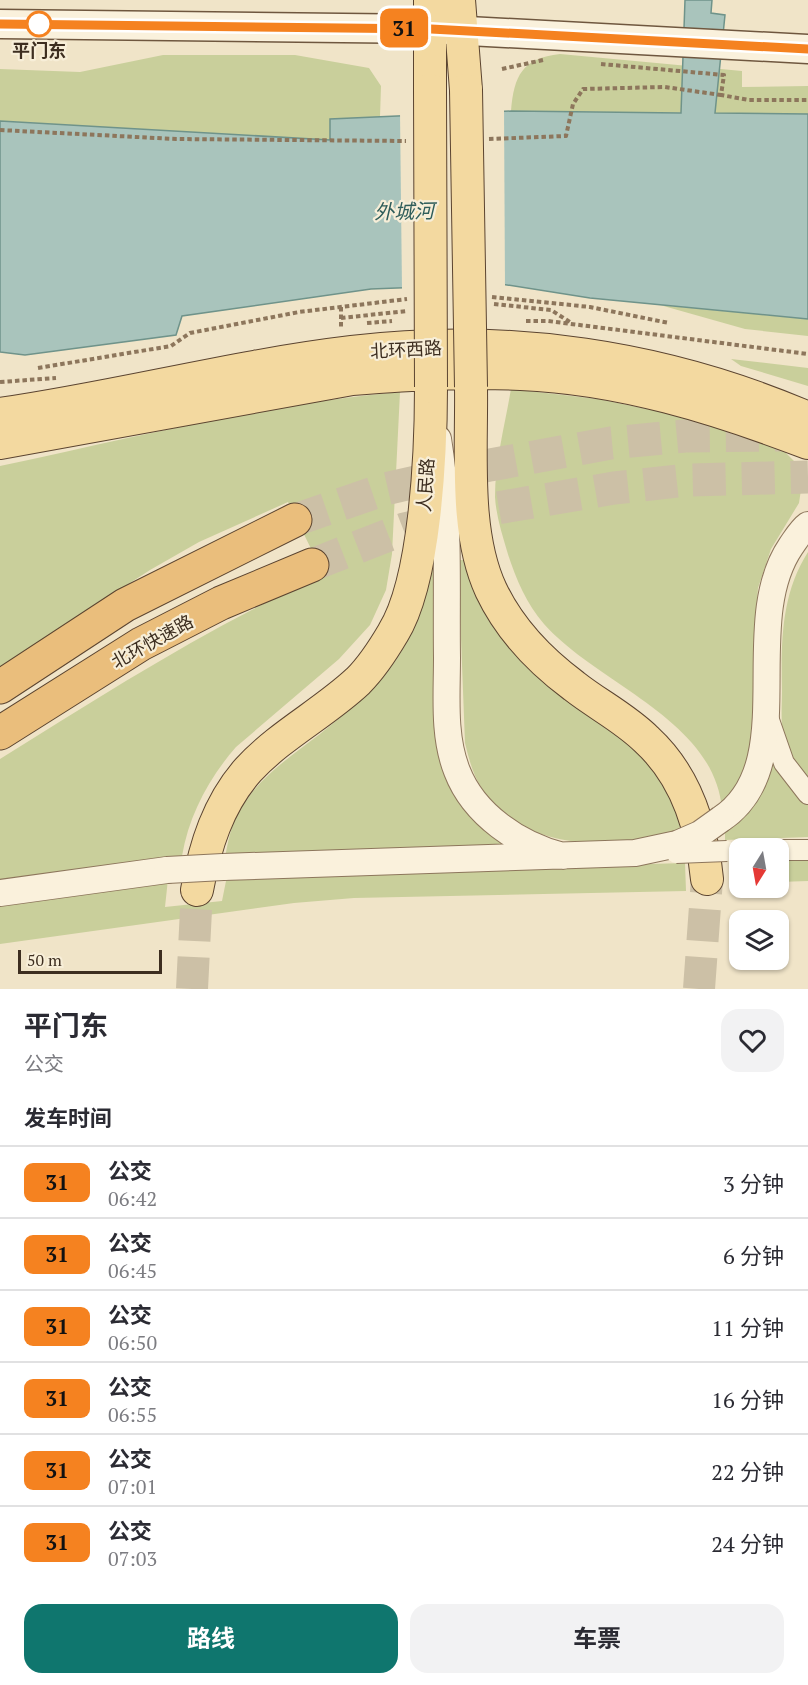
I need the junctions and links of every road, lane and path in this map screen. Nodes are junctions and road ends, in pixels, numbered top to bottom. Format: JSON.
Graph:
{"nodes":[{"id":1,"x":445,"y":15,"type":"edge"},
{"id":2,"x":0,"y":24,"type":"edge"},
{"id":3,"x":808,"y":49,"type":"edge"},
{"id":4,"x":546,"y":59,"type":"dead end"},
{"id":5,"x":594,"y":63,"type":"dead end"},
{"id":6,"x":502,"y":69,"type":"dead end"},
{"id":7,"x":720,"y":95,"type":"junction"},
{"id":8,"x":808,"y":100,"type":"edge"},
{"id":9,"x":0,"y":130,"type":"edge"},
{"id":10,"x":487,"y":139,"type":"dead end"},
{"id":11,"x":407,"y":141,"type":"dead end"},
{"id":12,"x":475,"y":298,"type":"junction"},
{"id":13,"x":422,"y":303,"type":"junction"},
{"id":14,"x":554,"y":303,"type":"junction"},
{"id":15,"x":341,"y":307,"type":"junction"},
{"id":16,"x":552,"y":310,"type":"junction"},
{"id":17,"x":341,"y":318,"type":"junction"},
{"id":18,"x":669,"y":323,"type":"dead end"},
{"id":19,"x":573,"y":324,"type":"dead end"},
{"id":20,"x":341,"y":327,"type":"dead end"},
{"id":21,"x":38,"y":368,"type":"dead end"},
{"id":22,"x":431,"y":394,"type":"junction"},
{"id":23,"x":760,"y":397,"type":"junction"},
{"id":24,"x":808,"y":406,"type":"edge"},
{"id":25,"x":0,"y":414,"type":"edge"},
{"id":26,"x":808,"y":418,"type":"edge"},
{"id":27,"x":0,"y":443,"type":"edge"},
{"id":28,"x":808,"y":443,"type":"edge"},
{"id":29,"x":296,"y":520,"type":"tunnel mouth"},
{"id":30,"x":808,"y":525,"type":"edge"},
{"id":31,"x":312,"y":565,"type":"tunnel mouth"},
{"id":32,"x":0,"y":687,"type":"edge"},
{"id":33,"x":766,"y":708,"type":"junction"},
{"id":34,"x":0,"y":733,"type":"edge"},
{"id":35,"x":808,"y":794,"type":"edge"},
{"id":36,"x":677,"y":848,"type":"junction"},
{"id":37,"x":789,"y":850,"type":"edge"},
{"id":38,"x":808,"y":850,"type":"edge"},
{"id":39,"x":729,"y":851,"type":"edge"},
{"id":40,"x":563,"y":856,"type":"junction"},
{"id":41,"x":707,"y":879,"type":"tunnel mouth"},
{"id":42,"x":197,"y":890,"type":"tunnel mouth"},
{"id":43,"x":0,"y":893,"type":"edge"}],
"edges":[{"from":1,"to":2,"type":"main road"},
{"from":1,"to":3,"type":"main road"},
{"from":1,"to":12,"type":"main road","bridge":true},
{"from":1,"to":13,"type":"main road","name":"人民路","bridge":true},
{"from":4,"to":6,"type":"path"},
{"from":5,"to":7,"type":"path"},
{"from":7,"to":8,"type":"path"},
{"from":7,"to":10,"type":"path"},
{"from":9,"to":11,"type":"path"},
{"from":12,"to":14,"type":"path"},
{"from":12,"to":16,"type":"path"},
{"from":12,"to":41,"type":"main road","bridge":true},
{"from":13,"to":15,"type":"path"},
{"from":13,"to":17,"type":"path"},
{"from":13,"to":22,"type":"main road","name":"人民路","bridge":true},
{"from":14,"to":16,"type":"path"},
{"from":14,"to":18,"type":"path"},
{"from":15,"to":17,"type":"path"},
{"from":15,"to":21,"type":"path"},
{"from":16,"to":19,"type":"path"},
{"from":17,"to":20,"type":"path"},
{"from":22,"to":40,"type":"street"},
{"from":22,"to":42,"type":"main road","name":"人民路"},
{"from":23,"to":24,"type":"street"},
{"from":23,"to":25,"type":"main road","name":"北环西路"},
{"from":23,"to":26,"type":"main road","name":"北环西路"},
{"from":27,"to":28,"type":"main road","name":"北环西路"},
{"from":29,"to":32,"type":"highway"},
{"from":30,"to":33,"type":"street"},
{"from":31,"to":34,"type":"highway","name":"北环快速路"},
{"from":33,"to":35,"type":"street"},
{"from":33,"to":36,"type":"street","bridge":true},
{"from":36,"to":39,"type":"street","bridge":true},
{"from":36,"to":40,"type":"street"},
{"from":37,"to":38,"type":"street"},
{"from":40,"to":43,"type":"street","bridge":true}]}
